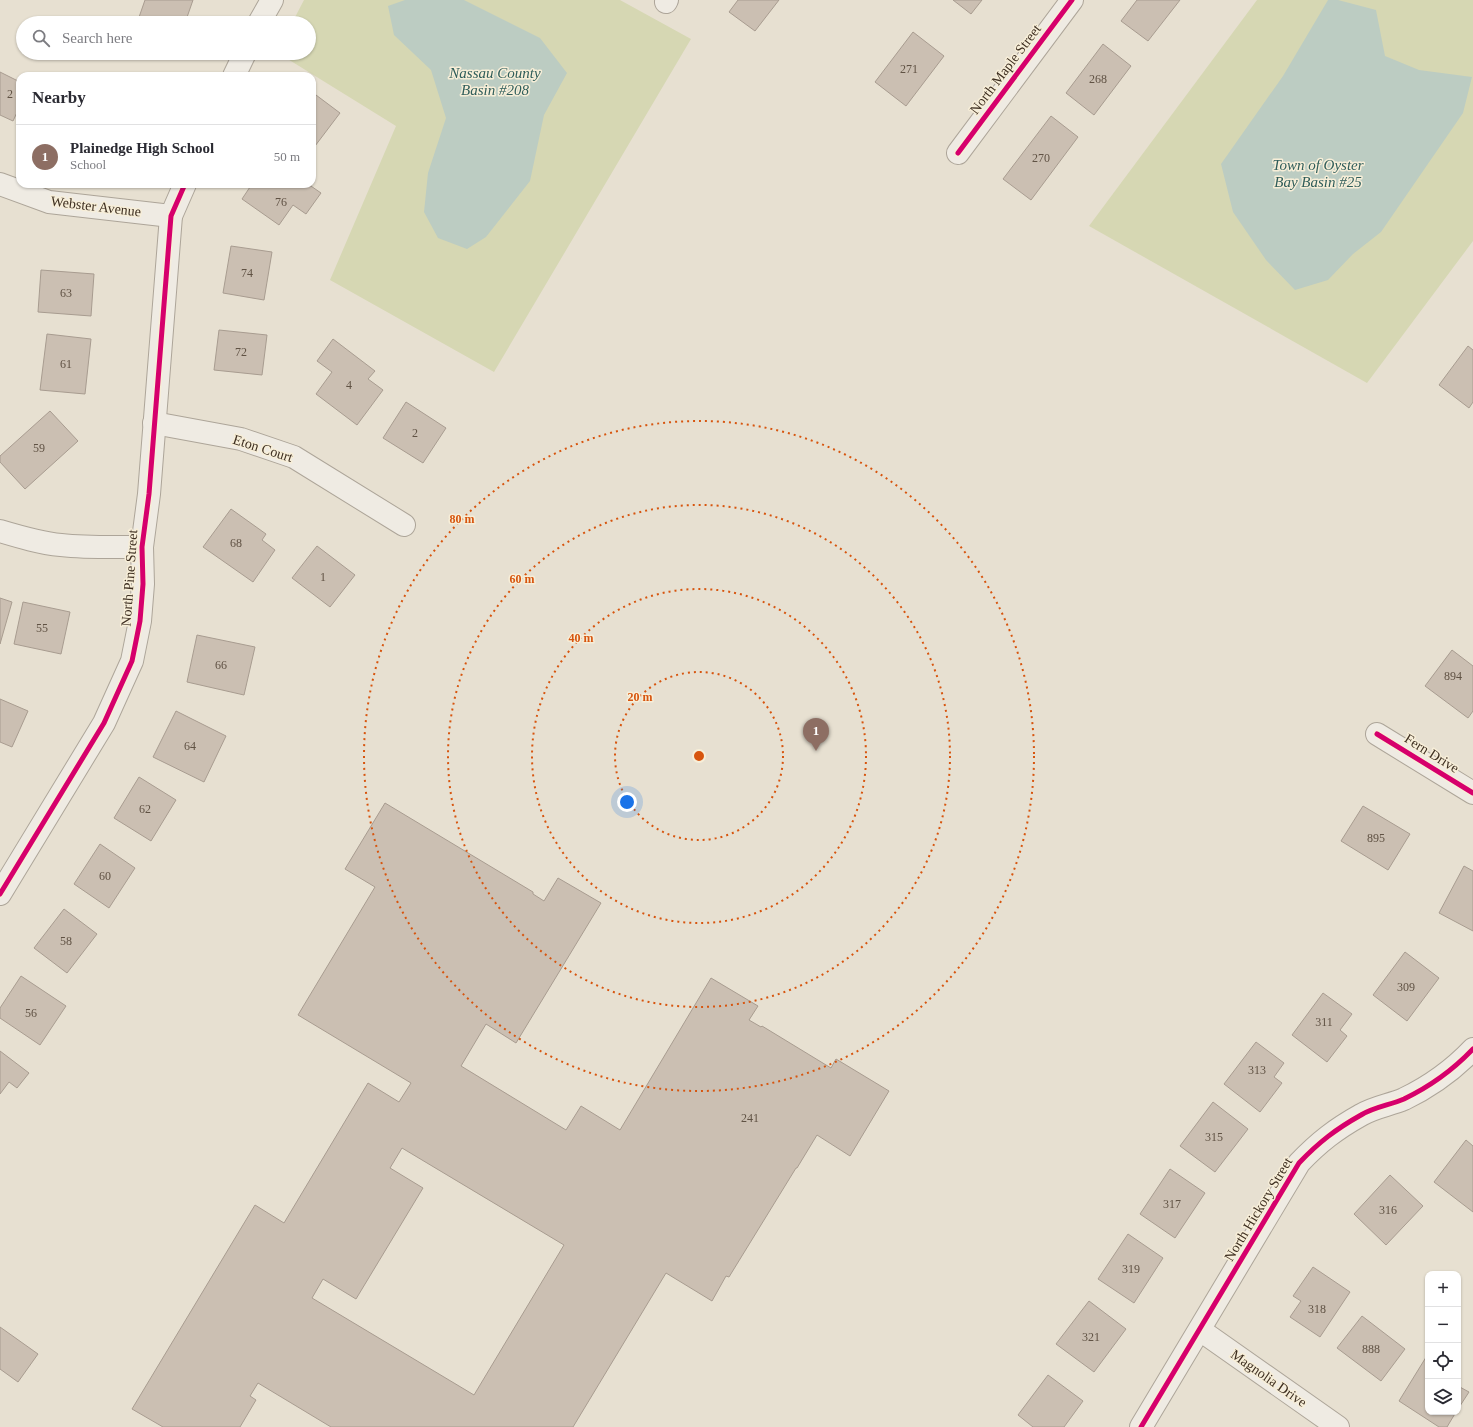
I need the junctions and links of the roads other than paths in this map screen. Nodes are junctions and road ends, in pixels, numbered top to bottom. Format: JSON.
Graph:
{"nodes":[{"id":1,"x":272,"y":0,"type":"edge"},
{"id":2,"x":1072,"y":0,"type":"edge"},
{"id":3,"x":263,"y":16,"type":"edge"},
{"id":4,"x":242,"y":60,"type":"edge"},
{"id":5,"x":236,"y":72,"type":"edge"},
{"id":6,"x":958,"y":153,"type":"dead end"},
{"id":7,"x":0,"y":184,"type":"edge"},
{"id":8,"x":183,"y":188,"type":"edge"},
{"id":9,"x":171,"y":216,"type":"junction"},
{"id":10,"x":154,"y":423,"type":"junction"},
{"id":11,"x":404,"y":525,"type":"dead end"},
{"id":12,"x":0,"y":531,"type":"edge"},
{"id":13,"x":142,"y":547,"type":"junction"},
{"id":14,"x":1377,"y":734,"type":"dead end"},
{"id":15,"x":1473,"y":793,"type":"edge"},
{"id":16,"x":0,"y":894,"type":"edge"},
{"id":17,"x":1473,"y":1049,"type":"edge"},
{"id":18,"x":1200,"y":1330,"type":"junction"},
{"id":19,"x":1141,"y":1427,"type":"edge"},
{"id":20,"x":1338,"y":1427,"type":"edge"}],
"edges":[{"from":1,"to":3,"type":"street"},
{"from":2,"to":6,"type":"street","name":"North Maple Street"},
{"from":4,"to":5,"type":"street"},
{"from":7,"to":9,"type":"street","name":"Webster Avenue"},
{"from":8,"to":9,"type":"street","name":"North Pine Street"},
{"from":9,"to":10,"type":"street","name":"North Pine Street"},
{"from":10,"to":11,"type":"street","name":"Eton Court"},
{"from":10,"to":13,"type":"street","name":"North Pine Street"},
{"from":12,"to":13,"type":"street"},
{"from":13,"to":16,"type":"street","name":"North Pine Street"},
{"from":14,"to":15,"type":"street","name":"Fern Drive"},
{"from":17,"to":18,"type":"street","name":"North Hickory Street"},
{"from":18,"to":19,"type":"street","name":"North Hickory Street"},
{"from":18,"to":20,"type":"street","name":"Magnolia Drive"}]}
